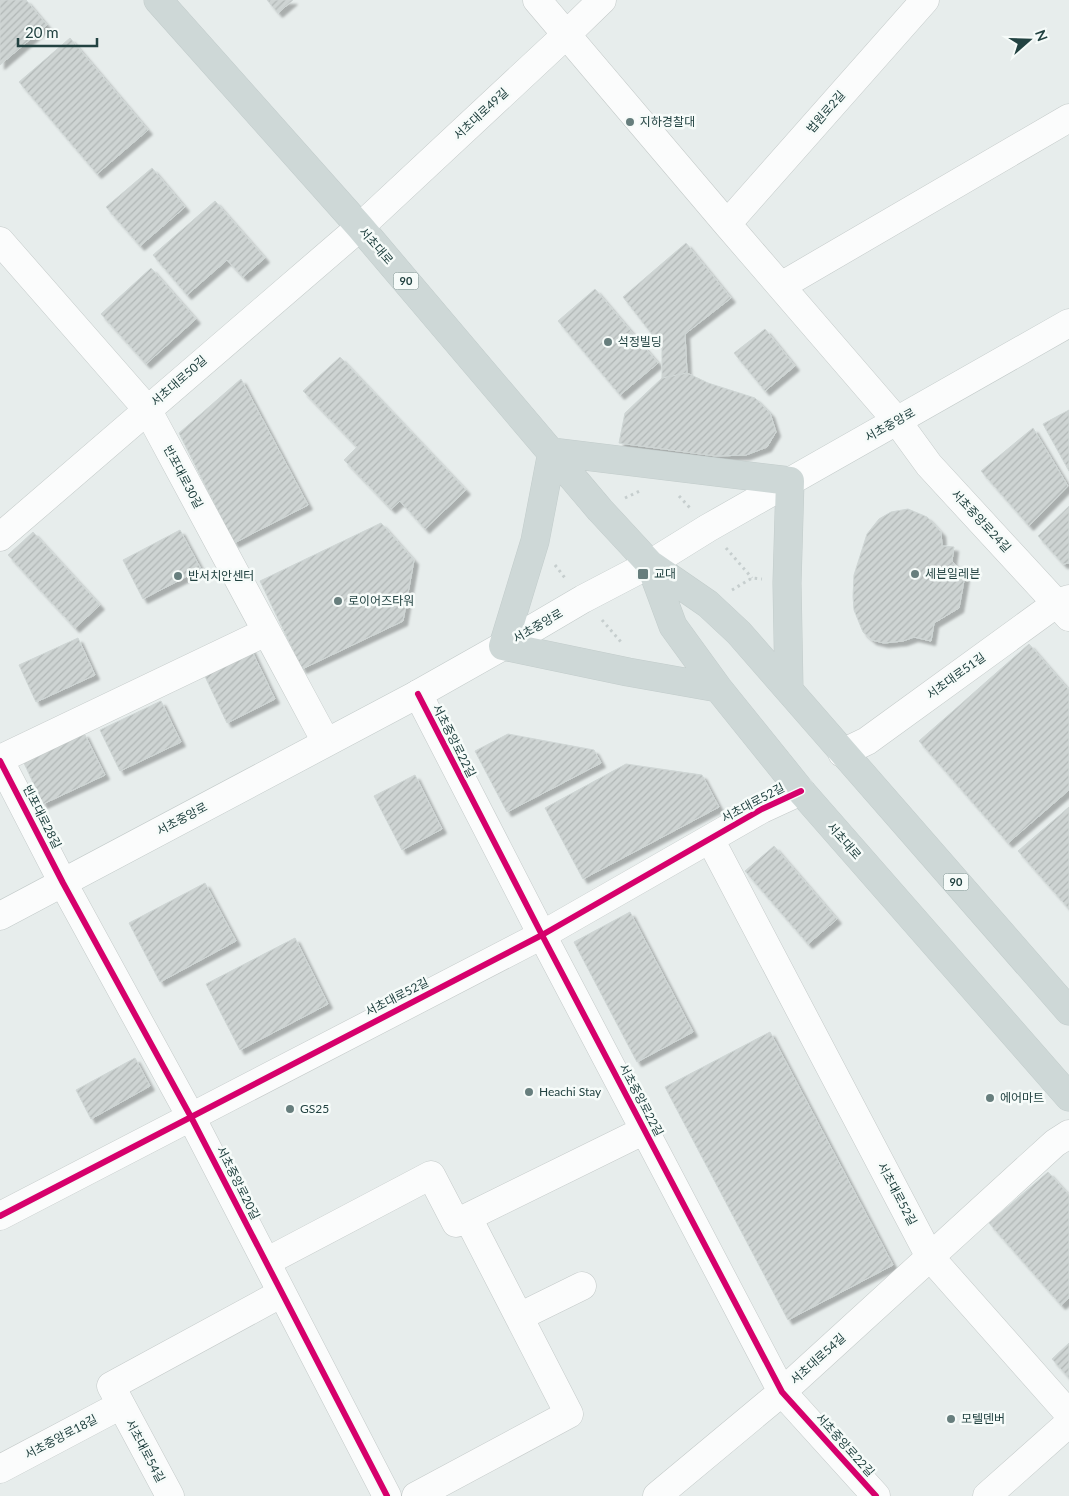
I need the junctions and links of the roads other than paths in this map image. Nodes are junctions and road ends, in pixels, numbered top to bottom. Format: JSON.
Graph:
{"nodes":[{"id":1,"x":158,"y":0,"type":"edge"},
{"id":2,"x":537,"y":0,"type":"edge"},
{"id":3,"x":602,"y":0,"type":"edge"},
{"id":4,"x":925,"y":0,"type":"edge"},
{"id":5,"x":567,"y":34,"type":"junction"},
{"id":6,"x":1069,"y":118,"type":"edge"},
{"id":7,"x":727,"y":224,"type":"junction"},
{"id":8,"x":360,"y":227,"type":"junction"},
{"id":9,"x":0,"y":241,"type":"edge"},
{"id":10,"x":781,"y":286,"type":"junction"},
{"id":11,"x":1069,"y":323,"type":"edge"},
{"id":12,"x":147,"y":409,"type":"junction"},
{"id":13,"x":897,"y":421,"type":"junction"},
{"id":14,"x":552,"y":452,"type":"junction"},
{"id":15,"x":790,"y":481,"type":"junction"},
{"id":16,"x":0,"y":537,"type":"edge"},
{"id":17,"x":650,"y":564,"type":"junction"},
{"id":18,"x":1065,"y":606,"type":"edge"},
{"id":19,"x":266,"y":632,"type":"junction"},
{"id":20,"x":503,"y":646,"type":"junction"},
{"id":21,"x":718,"y":688,"type":"junction"},
{"id":22,"x":788,"y":689,"type":"junction"},
{"id":23,"x":418,"y":694,"type":"junction"},
{"id":24,"x":326,"y":742,"type":"junction"},
{"id":25,"x":842,"y":753,"type":"junction"},
{"id":26,"x":0,"y":760,"type":"edge"},
{"id":27,"x":801,"y":791,"type":"junction"},
{"id":28,"x":710,"y":839,"type":"junction"},
{"id":29,"x":63,"y":883,"type":"junction"},
{"id":30,"x":0,"y":916,"type":"edge"},
{"id":31,"x":542,"y":935,"type":"junction"},
{"id":32,"x":1069,"y":1011,"type":"edge"},
{"id":33,"x":1069,"y":1097,"type":"edge"},
{"id":34,"x":191,"y":1117,"type":"junction"},
{"id":35,"x":644,"y":1130,"type":"junction"},
{"id":36,"x":1069,"y":1134,"type":"edge"},
{"id":37,"x":0,"y":1216,"type":"edge"},
{"id":38,"x":468,"y":1218,"type":"junction"},
{"id":39,"x":930,"y":1257,"type":"junction"},
{"id":40,"x":266,"y":1262,"type":"junction"},
{"id":41,"x":582,"y":1286,"type":"dead end"},
{"id":42,"x":282,"y":1293,"type":"junction"},
{"id":43,"x":519,"y":1318,"type":"junction"},
{"id":44,"x":782,"y":1392,"type":"junction"},
{"id":45,"x":121,"y":1405,"type":"junction"},
{"id":46,"x":1069,"y":1414,"type":"edge"},
{"id":47,"x":1069,"y":1423,"type":"edge"},
{"id":48,"x":0,"y":1469,"type":"edge"},
{"id":49,"x":170,"y":1496,"type":"edge"},
{"id":50,"x":387,"y":1496,"type":"edge"},
{"id":51,"x":416,"y":1496,"type":"edge"},
{"id":52,"x":657,"y":1496,"type":"edge"},
{"id":53,"x":876,"y":1496,"type":"edge"},
{"id":54,"x":987,"y":1496,"type":"edge"}],
"edges":[{"from":1,"to":8,"type":"main road","name":"서초대로","number":"90"},
{"from":2,"to":5,"type":"street"},
{"from":3,"to":5,"type":"street","name":"서초대로49길"},
{"from":4,"to":7,"type":"street","name":"법원로2길"},
{"from":5,"to":7,"type":"street"},
{"from":5,"to":8,"type":"street","name":"서초대로49길"},
{"from":6,"to":10,"type":"street"},
{"from":7,"to":10,"type":"street"},
{"from":8,"to":12,"type":"street","name":"서초대로50길"},
{"from":8,"to":14,"type":"main road","name":"서초대로","number":"90"},
{"from":9,"to":12,"type":"street","name":"반포대로30길"},
{"from":10,"to":13,"type":"street"},
{"from":11,"to":13,"type":"street","name":"서초중앙로"},
{"from":12,"to":16,"type":"street","name":"서초대로50길"},
{"from":12,"to":19,"type":"street","name":"반포대로30길"},
{"from":13,"to":15,"type":"street","name":"서초중앙로"},
{"from":13,"to":18,"type":"street","name":"서초중앙로24길"},
{"from":14,"to":15,"type":"main road"},
{"from":14,"to":17,"type":"main road","name":"서초대로","number":"90"},
{"from":14,"to":20,"type":"main road"},
{"from":15,"to":17,"type":"street","name":"서초중앙로"},
{"from":15,"to":22,"type":"main road"},
{"from":17,"to":20,"type":"street","name":"서초중앙로"},
{"from":17,"to":21,"type":"main road","name":"서초대로","number":"90"},
{"from":17,"to":22,"type":"main road","name":"서초대로","number":"90"},
{"from":18,"to":25,"type":"street","name":"서초대로51길"},
{"from":19,"to":24,"type":"street","name":"반포대로30길"},
{"from":19,"to":26,"type":"street"},
{"from":20,"to":21,"type":"main road"},
{"from":20,"to":23,"type":"street","name":"서초중앙로"},
{"from":21,"to":27,"type":"main road","name":"서초대로","number":"90"},
{"from":22,"to":25,"type":"main road","name":"서초대로","number":"90"},
{"from":23,"to":24,"type":"street","name":"서초중앙로"},
{"from":23,"to":31,"type":"street","name":"서초중앙로22길"},
{"from":24,"to":29,"type":"street","name":"서초중앙로"},
{"from":25,"to":32,"type":"main road","name":"서초대로","number":"90"},
{"from":26,"to":29,"type":"street","name":"반포대로28길"},
{"from":27,"to":28,"type":"street","name":"서초대로52길"},
{"from":27,"to":33,"type":"main road","name":"서초대로","number":"90"},
{"from":28,"to":31,"type":"street","name":"서초대로52길"},
{"from":28,"to":39,"type":"street","name":"서초대로52길"},
{"from":29,"to":30,"type":"street","name":"서초중앙로"},
{"from":29,"to":34,"type":"street","name":"서초중앙로20길"},
{"from":31,"to":34,"type":"street","name":"서초대로52길"},
{"from":31,"to":35,"type":"street","name":"서초중앙로22길"},
{"from":34,"to":37,"type":"street","name":"서초대로52길"},
{"from":34,"to":40,"type":"street","name":"서초중앙로20길"},
{"from":35,"to":38,"type":"street"},
{"from":35,"to":44,"type":"street","name":"서초중앙로22길"},
{"from":36,"to":39,"type":"street","name":"서초대로54길"},
{"from":38,"to":40,"type":"street"},
{"from":38,"to":43,"type":"street"},
{"from":39,"to":44,"type":"street","name":"서초대로54길"},
{"from":39,"to":46,"type":"street"},
{"from":40,"to":42,"type":"street","name":"서초중앙로20길"},
{"from":41,"to":43,"type":"street"},
{"from":42,"to":45,"type":"street"},
{"from":42,"to":50,"type":"street","name":"서초중앙로20길"},
{"from":43,"to":51,"type":"street"},
{"from":44,"to":52,"type":"street","name":"서초대로54길"},
{"from":44,"to":53,"type":"street","name":"서초중앙로22길"},
{"from":45,"to":48,"type":"street","name":"서초중앙로18길"},
{"from":45,"to":49,"type":"street","name":"서초대로54길"},
{"from":47,"to":54,"type":"street"}]}
